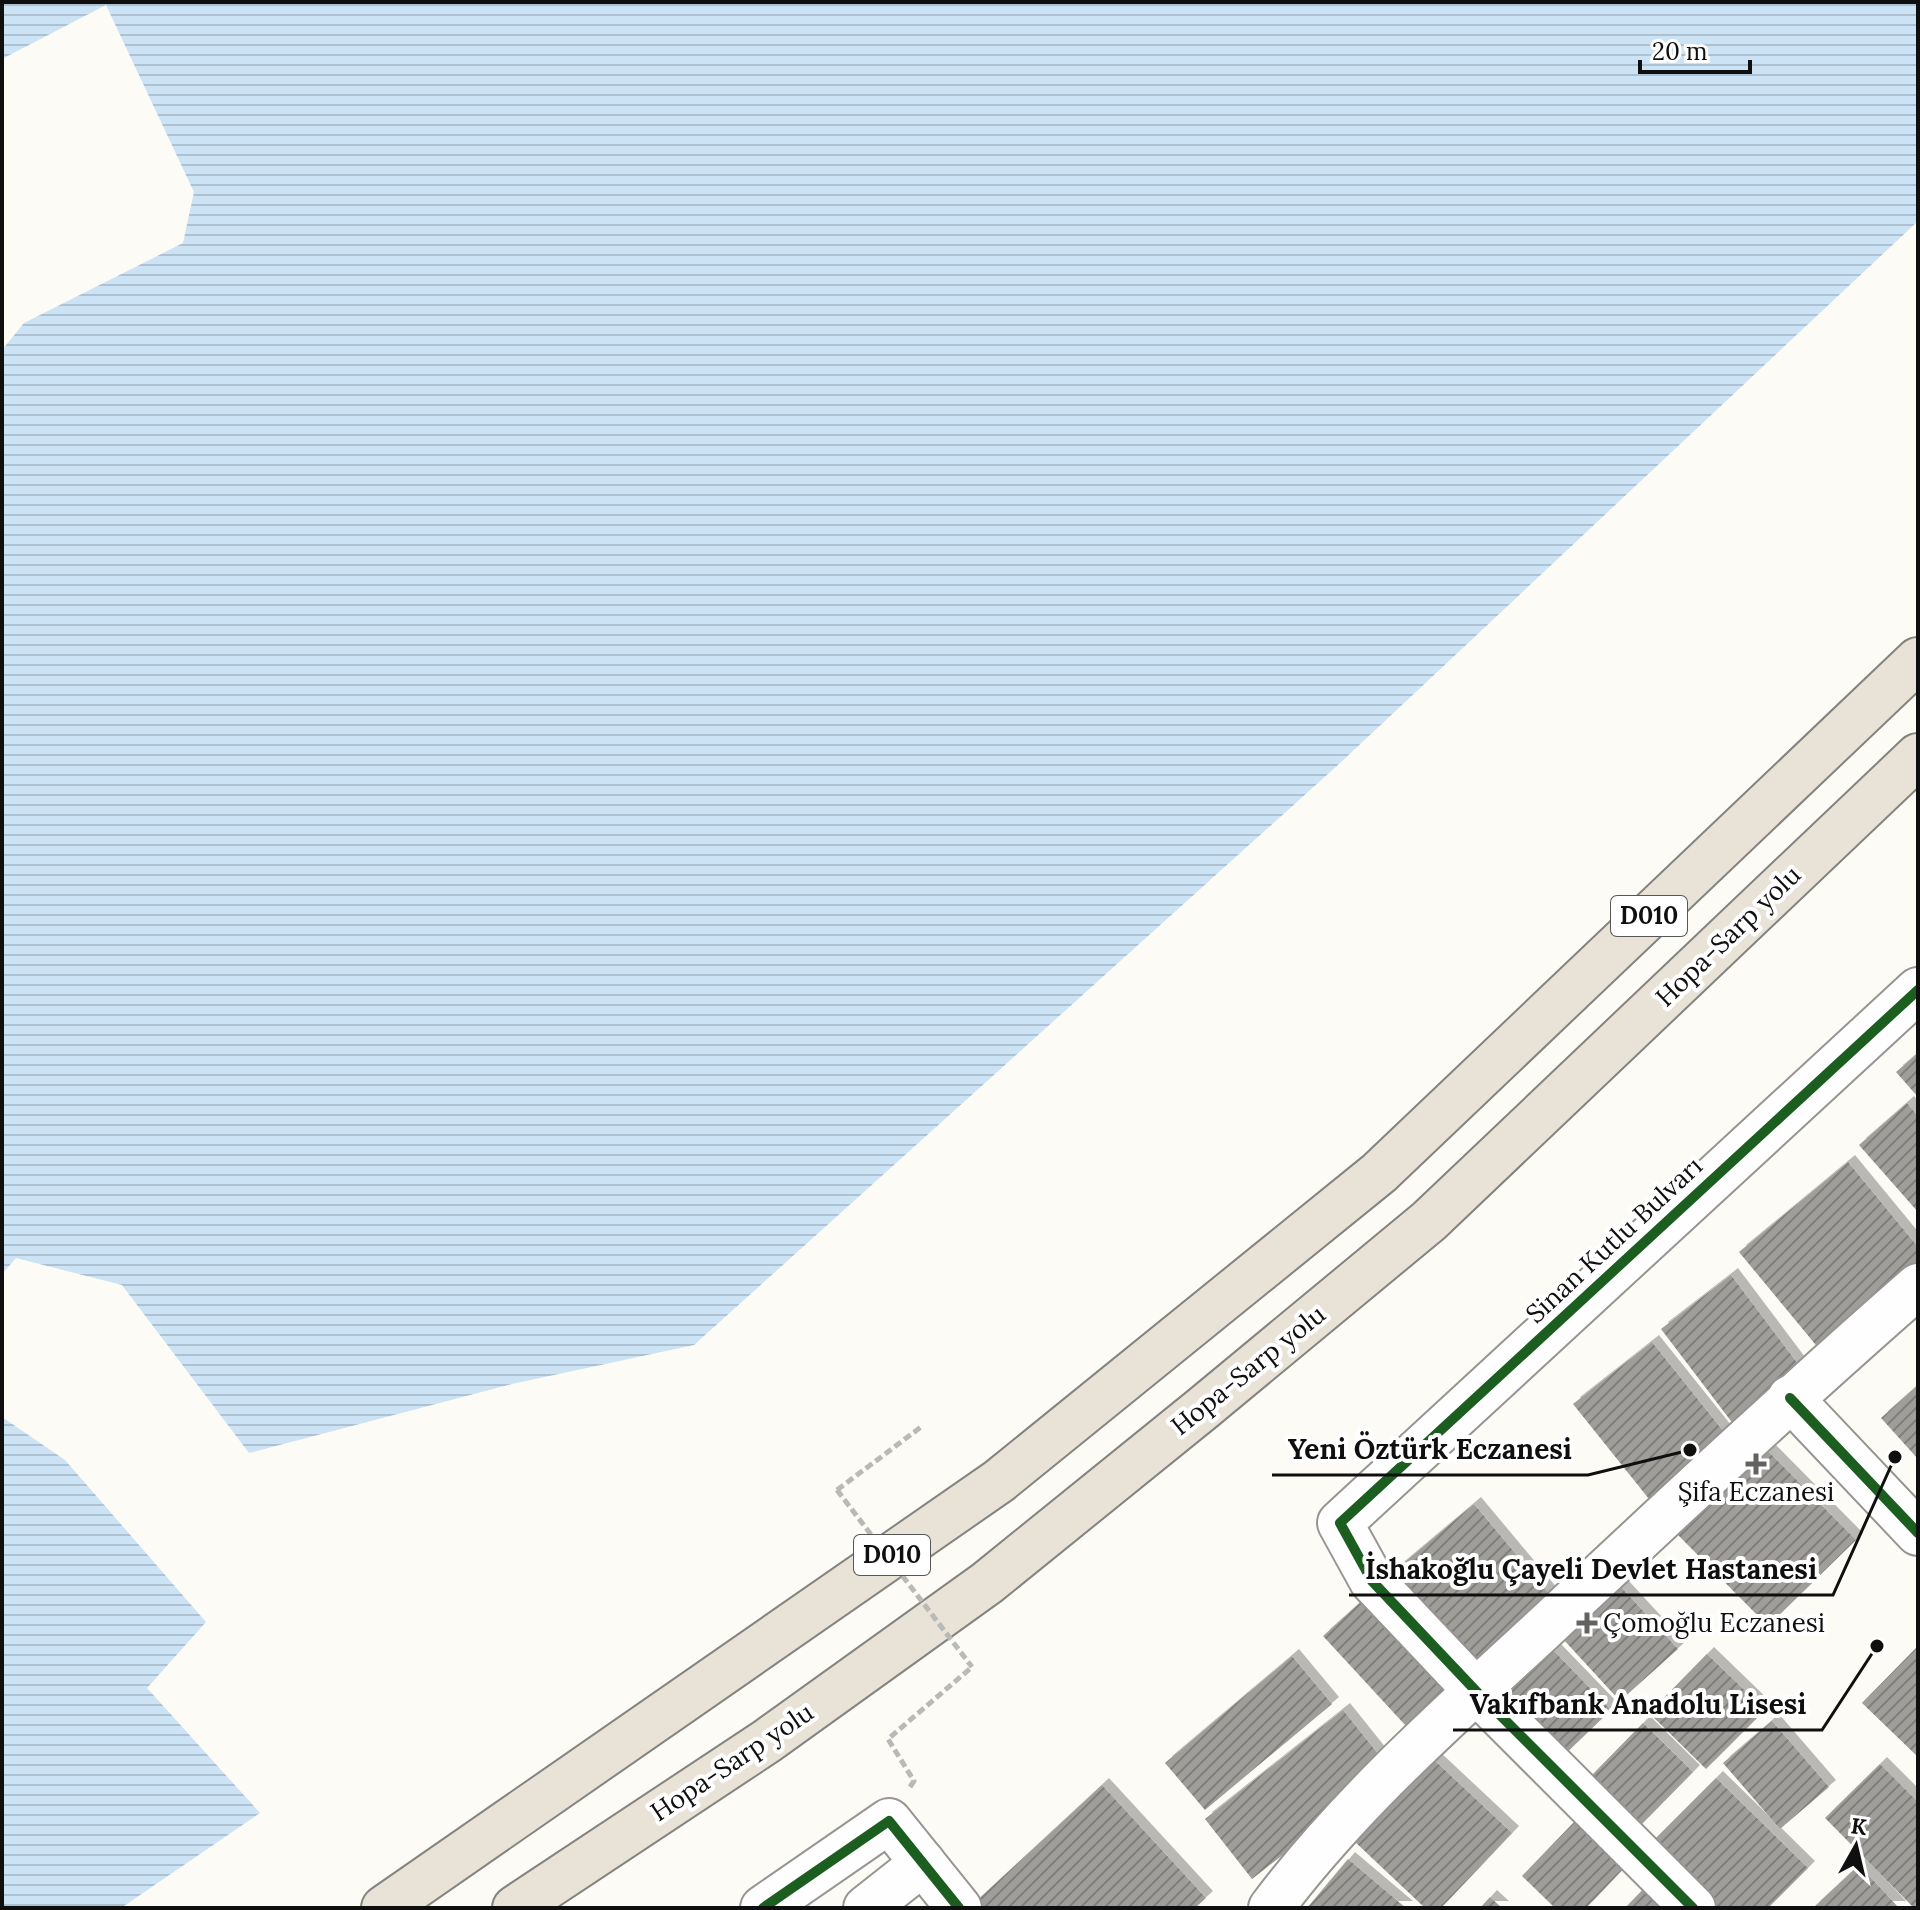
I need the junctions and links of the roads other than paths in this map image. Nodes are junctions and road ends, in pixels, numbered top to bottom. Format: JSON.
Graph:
{"nodes":[{"id":1,"x":1918,"y":660,"type":"edge"},
{"id":2,"x":1918,"y":756,"type":"edge"},
{"id":3,"x":1918,"y":990,"type":"edge"},
{"id":4,"x":1918,"y":1286,"type":"edge"},
{"id":5,"x":1790,"y":1398,"type":"junction"},
{"id":6,"x":1918,"y":1533,"type":"edge"},
{"id":7,"x":1476,"y":1691,"type":"junction"},
{"id":8,"x":923,"y":1863,"type":"junction"},
{"id":9,"x":384,"y":1908,"type":"edge"},
{"id":10,"x":515,"y":1908,"type":"edge"},
{"id":11,"x":763,"y":1908,"type":"edge"},
{"id":12,"x":866,"y":1908,"type":"edge"},
{"id":13,"x":959,"y":1908,"type":"edge"},
{"id":14,"x":1271,"y":1908,"type":"edge"},
{"id":15,"x":1693,"y":1908,"type":"edge"}],
"edges":[{"from":1,"to":9,"type":"highway","number":"D010"},
{"from":2,"to":10,"type":"highway","name":"Hopa-Sarp yolu"},
{"from":3,"to":7,"type":"street","name":"Sinan Kutlu Bulvarı"},
{"from":4,"to":5,"type":"street"},
{"from":5,"to":6,"type":"street"},
{"from":5,"to":7,"type":"street"},
{"from":7,"to":14,"type":"street"},
{"from":7,"to":15,"type":"street"},
{"from":8,"to":11,"type":"street"},
{"from":8,"to":12,"type":"street"},
{"from":8,"to":13,"type":"street"}]}
